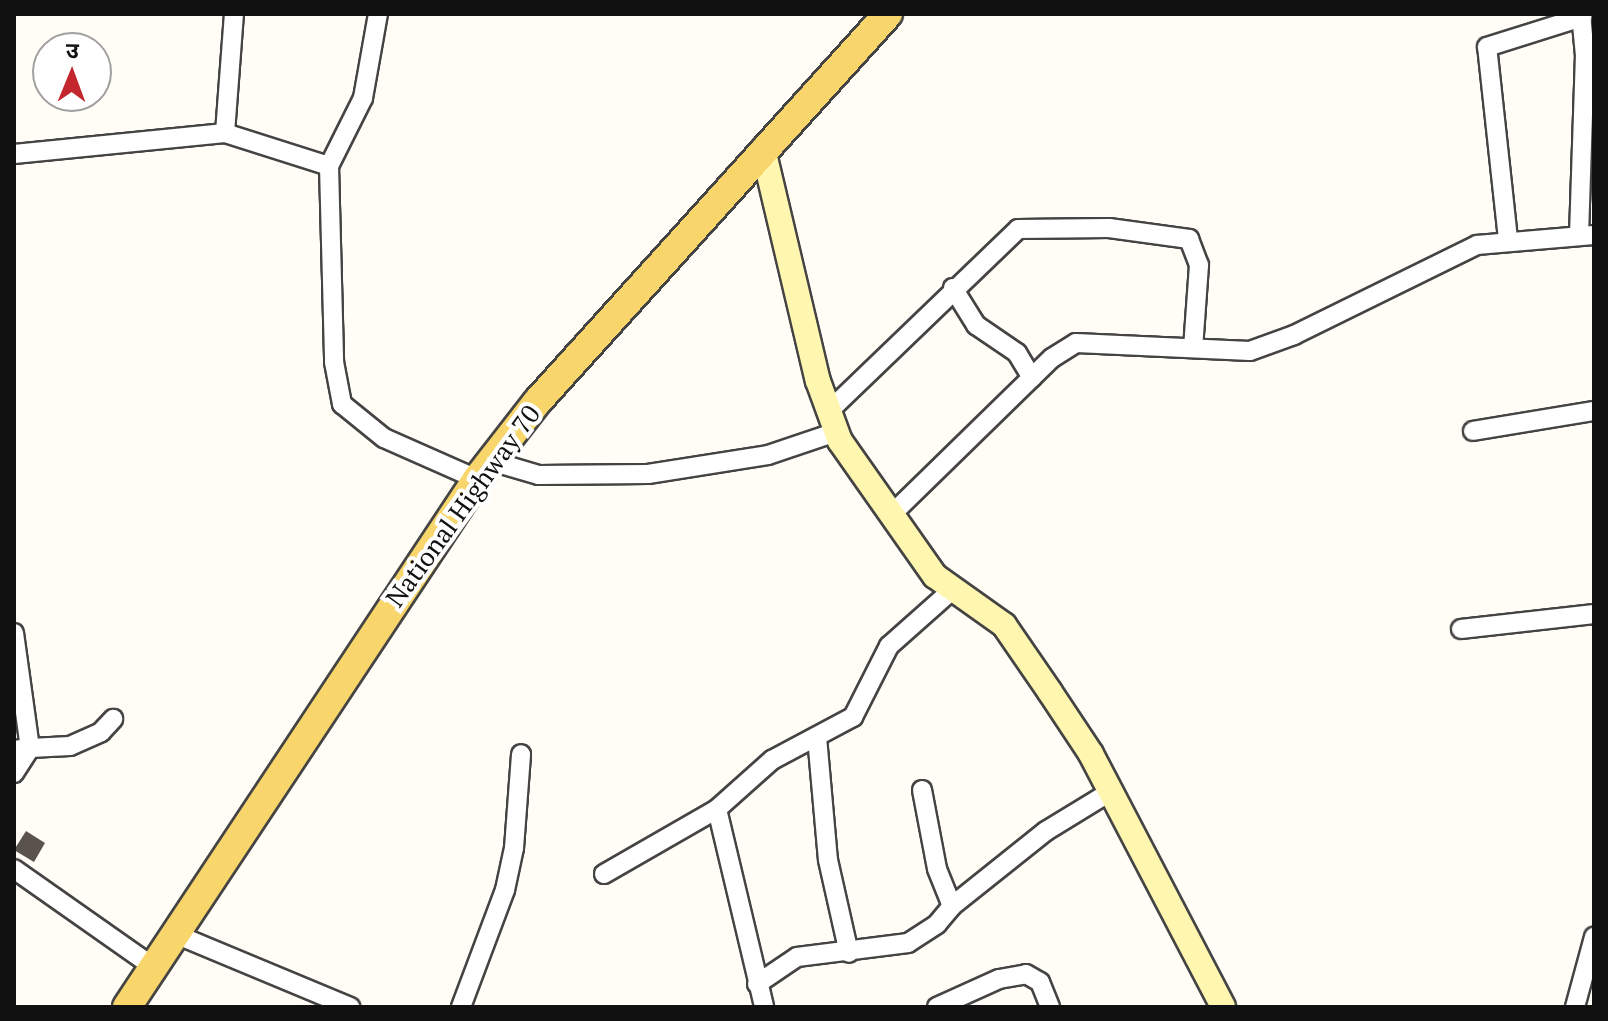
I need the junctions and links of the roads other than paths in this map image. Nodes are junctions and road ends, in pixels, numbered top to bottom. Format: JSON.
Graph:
{"nodes":[{"id":1,"x":234,"y":14,"type":"edge"},
{"id":2,"x":378,"y":14,"type":"edge"},
{"id":3,"x":888,"y":14,"type":"edge"},
{"id":4,"x":1581,"y":16,"type":"edge"},
{"id":5,"x":225,"y":133,"type":"junction"},
{"id":6,"x":763,"y":149,"type":"junction"},
{"id":7,"x":14,"y":154,"type":"edge"},
{"id":8,"x":329,"y":166,"type":"junction"},
{"id":9,"x":1586,"y":235,"type":"edge"},
{"id":10,"x":1508,"y":239,"type":"junction"},
{"id":11,"x":953,"y":288,"type":"junction"},
{"id":12,"x":1193,"y":348,"type":"junction"},
{"id":13,"x":1032,"y":378,"type":"junction"},
{"id":14,"x":1594,"y":411,"type":"edge"},
{"id":15,"x":832,"y":422,"type":"junction"},
{"id":16,"x":1473,"y":431,"type":"dead end"},
{"id":17,"x":484,"y":470,"type":"junction"},
{"id":18,"x":892,"y":514,"type":"junction"},
{"id":19,"x":952,"y":590,"type":"junction"},
{"id":20,"x":1594,"y":614,"type":"edge"},
{"id":21,"x":1461,"y":629,"type":"dead end"},
{"id":22,"x":14,"y":633,"type":"edge"},
{"id":23,"x":113,"y":719,"type":"dead end"},
{"id":24,"x":817,"y":737,"type":"junction"},
{"id":25,"x":22,"y":749,"type":"edge"},
{"id":26,"x":521,"y":754,"type":"dead end"},
{"id":27,"x":14,"y":773,"type":"edge"},
{"id":28,"x":922,"y":790,"type":"dead end"},
{"id":29,"x":1110,"y":792,"type":"junction"},
{"id":30,"x":717,"y":809,"type":"junction"},
{"id":31,"x":14,"y":869,"type":"edge"},
{"id":32,"x":604,"y":874,"type":"dead end"},
{"id":33,"x":952,"y":906,"type":"junction"},
{"id":34,"x":175,"y":934,"type":"junction"},
{"id":35,"x":1594,"y":937,"type":"edge"},
{"id":36,"x":849,"y":953,"type":"junction"},
{"id":37,"x":155,"y":968,"type":"junction"},
{"id":38,"x":757,"y":984,"type":"junction"},
{"id":39,"x":127,"y":1007,"type":"edge"},
{"id":40,"x":350,"y":1007,"type":"edge"},
{"id":41,"x":461,"y":1007,"type":"edge"},
{"id":42,"x":764,"y":1007,"type":"edge"},
{"id":43,"x":937,"y":1007,"type":"edge"},
{"id":44,"x":1050,"y":1007,"type":"edge"},
{"id":45,"x":1223,"y":1007,"type":"edge"},
{"id":46,"x":1575,"y":1007,"type":"edge"}],
"edges":[{"from":1,"to":5,"type":"street"},
{"from":2,"to":8,"type":"street"},
{"from":3,"to":6,"type":"main road","name":"National Highway 70"},
{"from":4,"to":9,"type":"street"},
{"from":4,"to":10,"type":"street"},
{"from":5,"to":7,"type":"street"},
{"from":5,"to":8,"type":"street"},
{"from":6,"to":15,"type":"main road"},
{"from":6,"to":17,"type":"main road","name":"National Highway 70"},
{"from":8,"to":17,"type":"street"},
{"from":9,"to":10,"type":"street"},
{"from":10,"to":12,"type":"street"},
{"from":11,"to":12,"type":"street"},
{"from":11,"to":13,"type":"street"},
{"from":11,"to":15,"type":"street"},
{"from":12,"to":13,"type":"street"},
{"from":13,"to":18,"type":"street"},
{"from":14,"to":16,"type":"street"},
{"from":15,"to":17,"type":"street"},
{"from":15,"to":18,"type":"main road"},
{"from":17,"to":34,"type":"main road","name":"National Highway 70"},
{"from":18,"to":19,"type":"main road"},
{"from":19,"to":24,"type":"street"},
{"from":19,"to":29,"type":"main road"},
{"from":20,"to":21,"type":"street"},
{"from":22,"to":25,"type":"street"},
{"from":23,"to":25,"type":"street"},
{"from":24,"to":30,"type":"street"},
{"from":24,"to":36,"type":"street"},
{"from":25,"to":27,"type":"street"},
{"from":26,"to":41,"type":"street"},
{"from":28,"to":33,"type":"street"},
{"from":29,"to":33,"type":"street"},
{"from":29,"to":45,"type":"main road"},
{"from":30,"to":32,"type":"street"},
{"from":30,"to":38,"type":"street"},
{"from":31,"to":37,"type":"street"},
{"from":33,"to":36,"type":"street"},
{"from":34,"to":37,"type":"main road","name":"National Highway 70"},
{"from":34,"to":40,"type":"street"},
{"from":35,"to":46,"type":"street"},
{"from":36,"to":38,"type":"street"},
{"from":37,"to":39,"type":"main road","name":"National Highway 70"},
{"from":38,"to":42,"type":"street"},
{"from":43,"to":44,"type":"street"}]}
